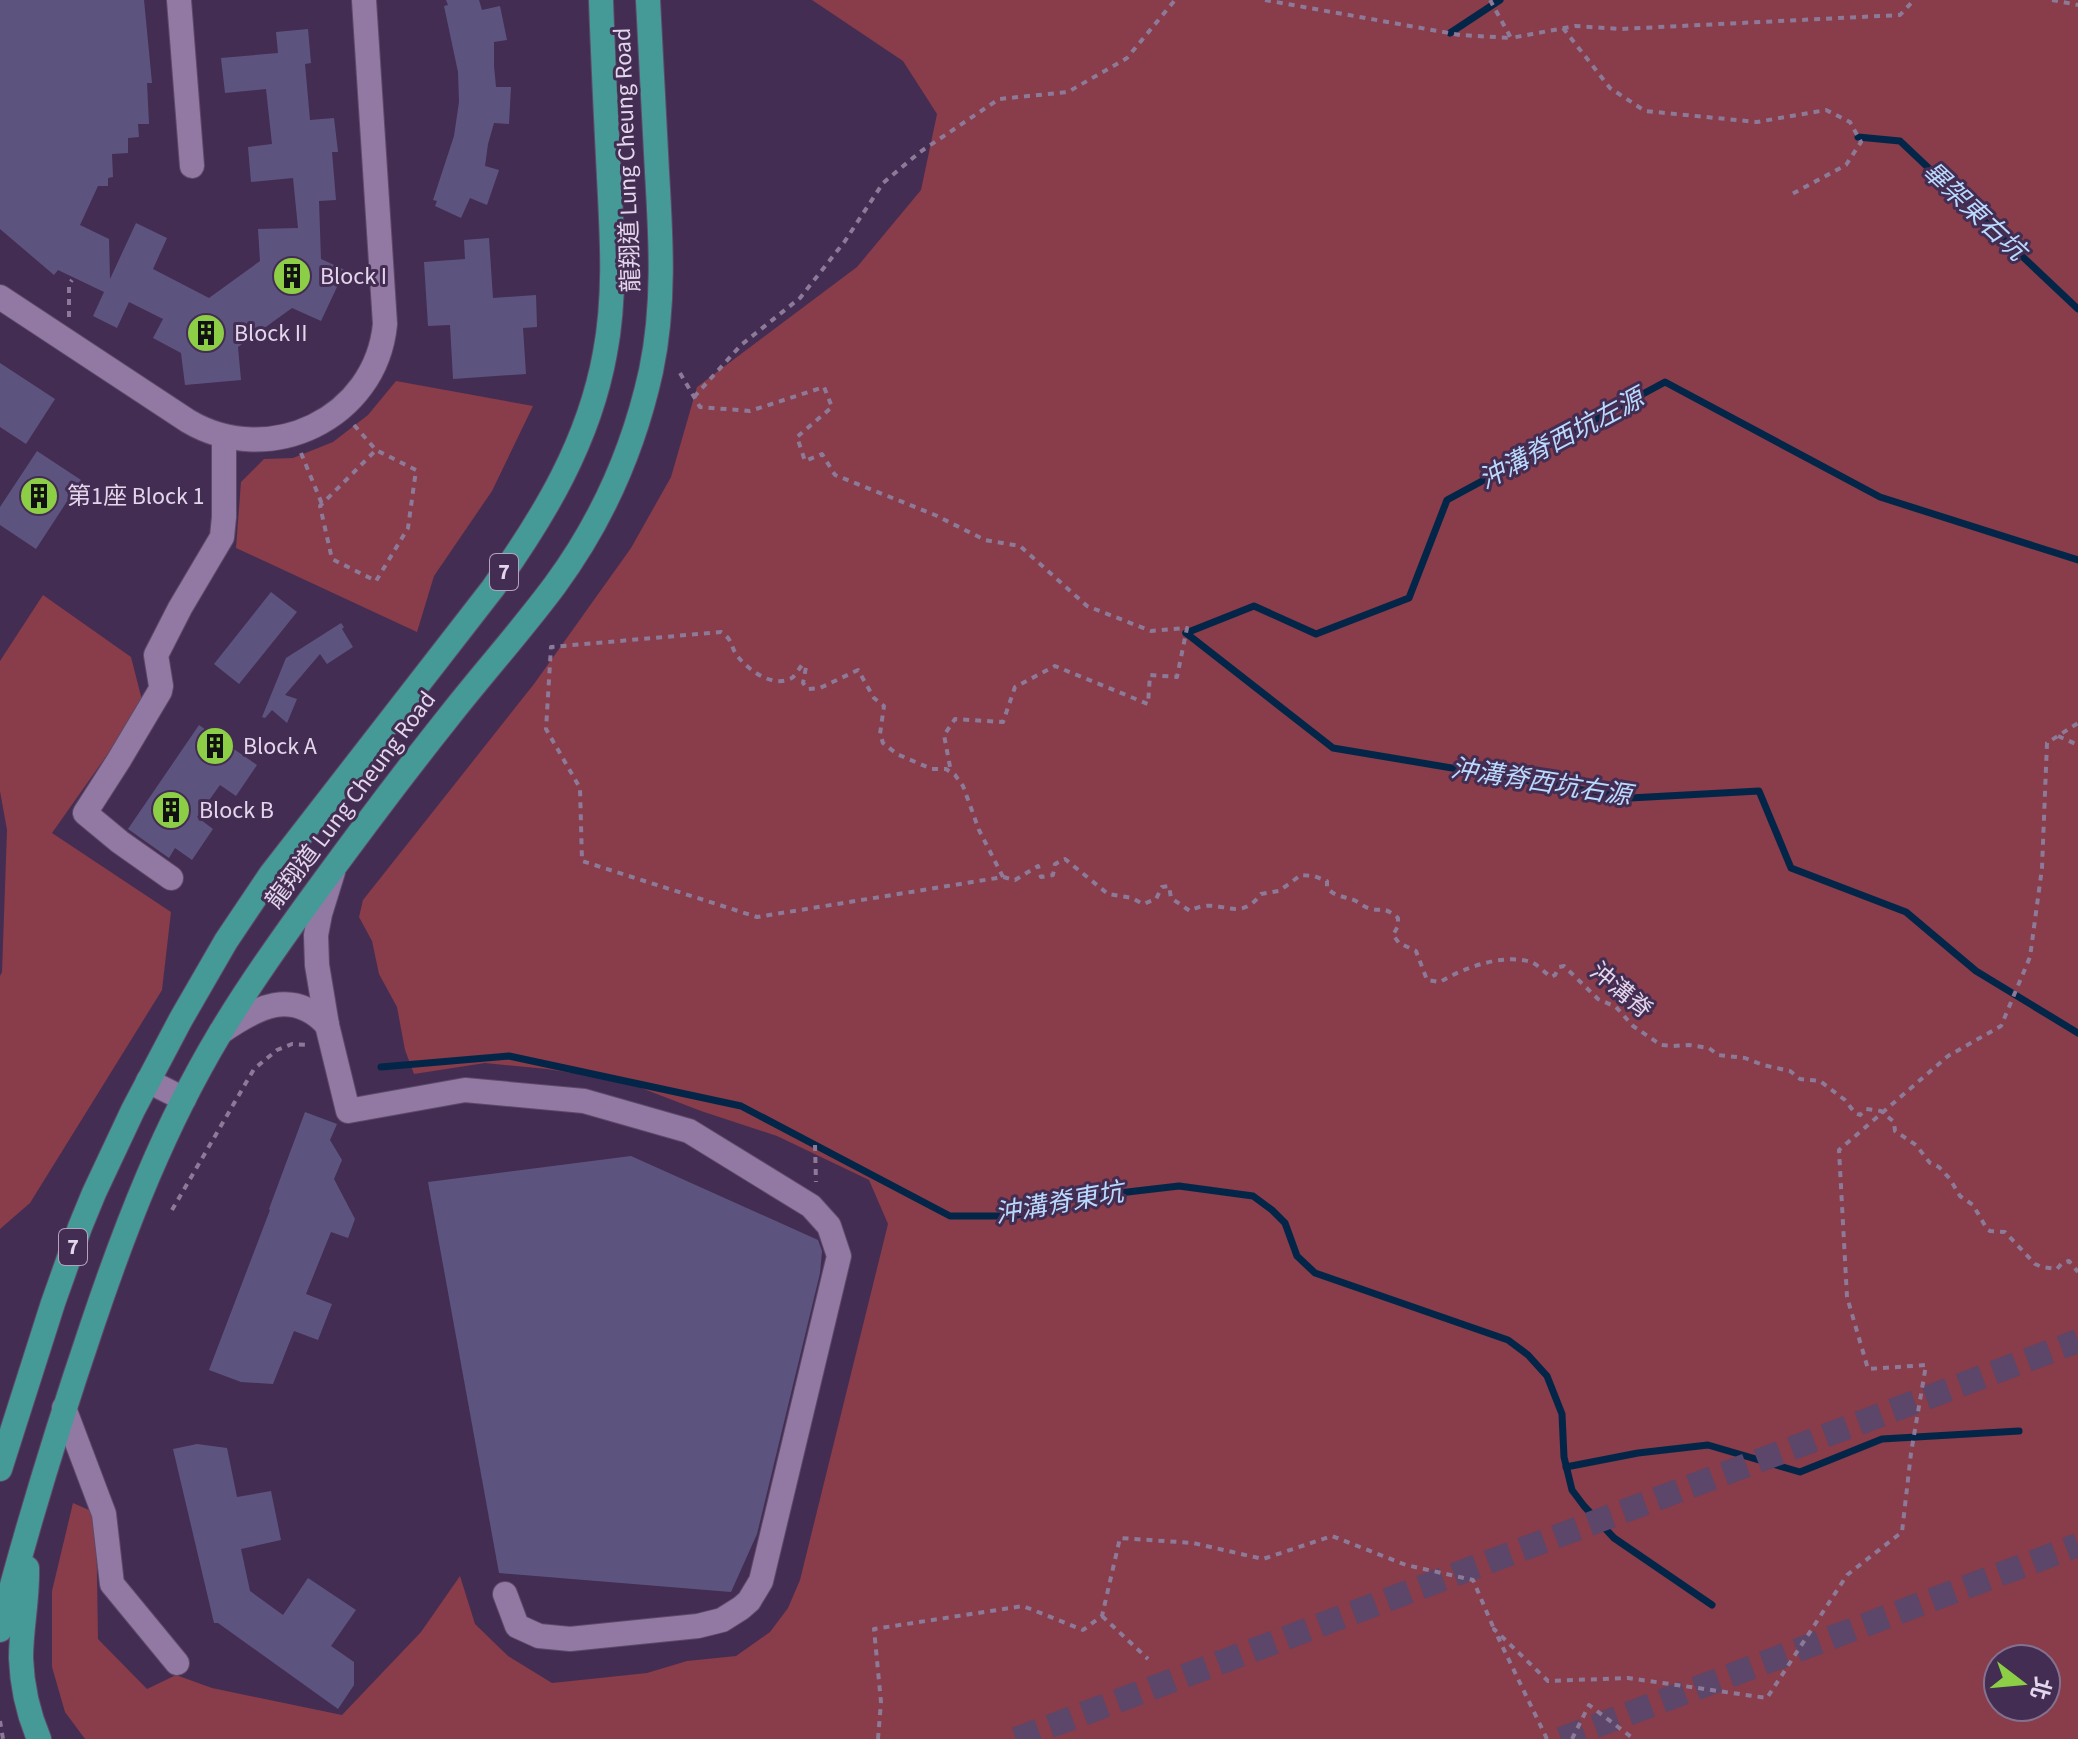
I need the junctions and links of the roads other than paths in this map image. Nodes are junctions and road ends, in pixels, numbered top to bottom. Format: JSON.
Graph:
{"nodes":[{"id":1,"x":179,"y":0,"type":"edge"},
{"id":2,"x":364,"y":0,"type":"edge"},
{"id":3,"x":601,"y":0,"type":"edge"},
{"id":4,"x":648,"y":0,"type":"edge"},
{"id":5,"x":192,"y":166,"type":"dead end"},
{"id":6,"x":0,"y":297,"type":"edge"},
{"id":7,"x":224,"y":437,"type":"junction"},
{"id":8,"x":337,"y":863,"type":"junction"},
{"id":9,"x":171,"y":878,"type":"dead end"},
{"id":10,"x":327,"y":1025,"type":"junction"},
{"id":11,"x":221,"y":1032,"type":"junction"},
{"id":12,"x":148,"y":1081,"type":"junction"},
{"id":13,"x":184,"y":1099,"type":"junction"},
{"id":14,"x":64,"y":1408,"type":"junction"},
{"id":15,"x":0,"y":1469,"type":"edge"},
{"id":16,"x":25,"y":1537,"type":"junction"},
{"id":17,"x":505,"y":1594,"type":"dead end"},
{"id":18,"x":0,"y":1630,"type":"edge"},
{"id":19,"x":177,"y":1663,"type":"dead end"},
{"id":20,"x":39,"y":1739,"type":"edge"}],
"edges":[{"from":1,"to":5,"type":"street"},
{"from":2,"to":7,"type":"street"},
{"from":3,"to":12,"type":"highway","name":"龍翔道 Lung Cheung Road","number":"7"},
{"from":4,"to":8,"type":"highway","name":"龍翔道 Lung Cheung Road","number":"7"},
{"from":6,"to":7,"type":"street"},
{"from":7,"to":9,"type":"street"},
{"from":8,"to":10,"type":"street"},
{"from":8,"to":11,"type":"highway","name":"龍翔道 Lung Cheung Road","number":"7"},
{"from":10,"to":11,"type":"street"},
{"from":10,"to":17,"type":"street"},
{"from":11,"to":13,"type":"highway","name":"龍翔道 Lung Cheung Road","number":"7"},
{"from":12,"to":13,"type":"street"},
{"from":12,"to":15,"type":"highway","name":"龍翔道 Lung Cheung Road","number":"7"},
{"from":13,"to":14,"type":"highway","name":"龍翔道 Lung Cheung Road","number":"7"},
{"from":14,"to":16,"type":"highway","name":"龍翔道 Lung Cheung Road","number":"7"},
{"from":14,"to":19,"type":"street"},
{"from":16,"to":18,"type":"highway","name":"龍翔道 Lung Cheung Road","number":"7"},
{"from":16,"to":20,"type":"highway"}]}
